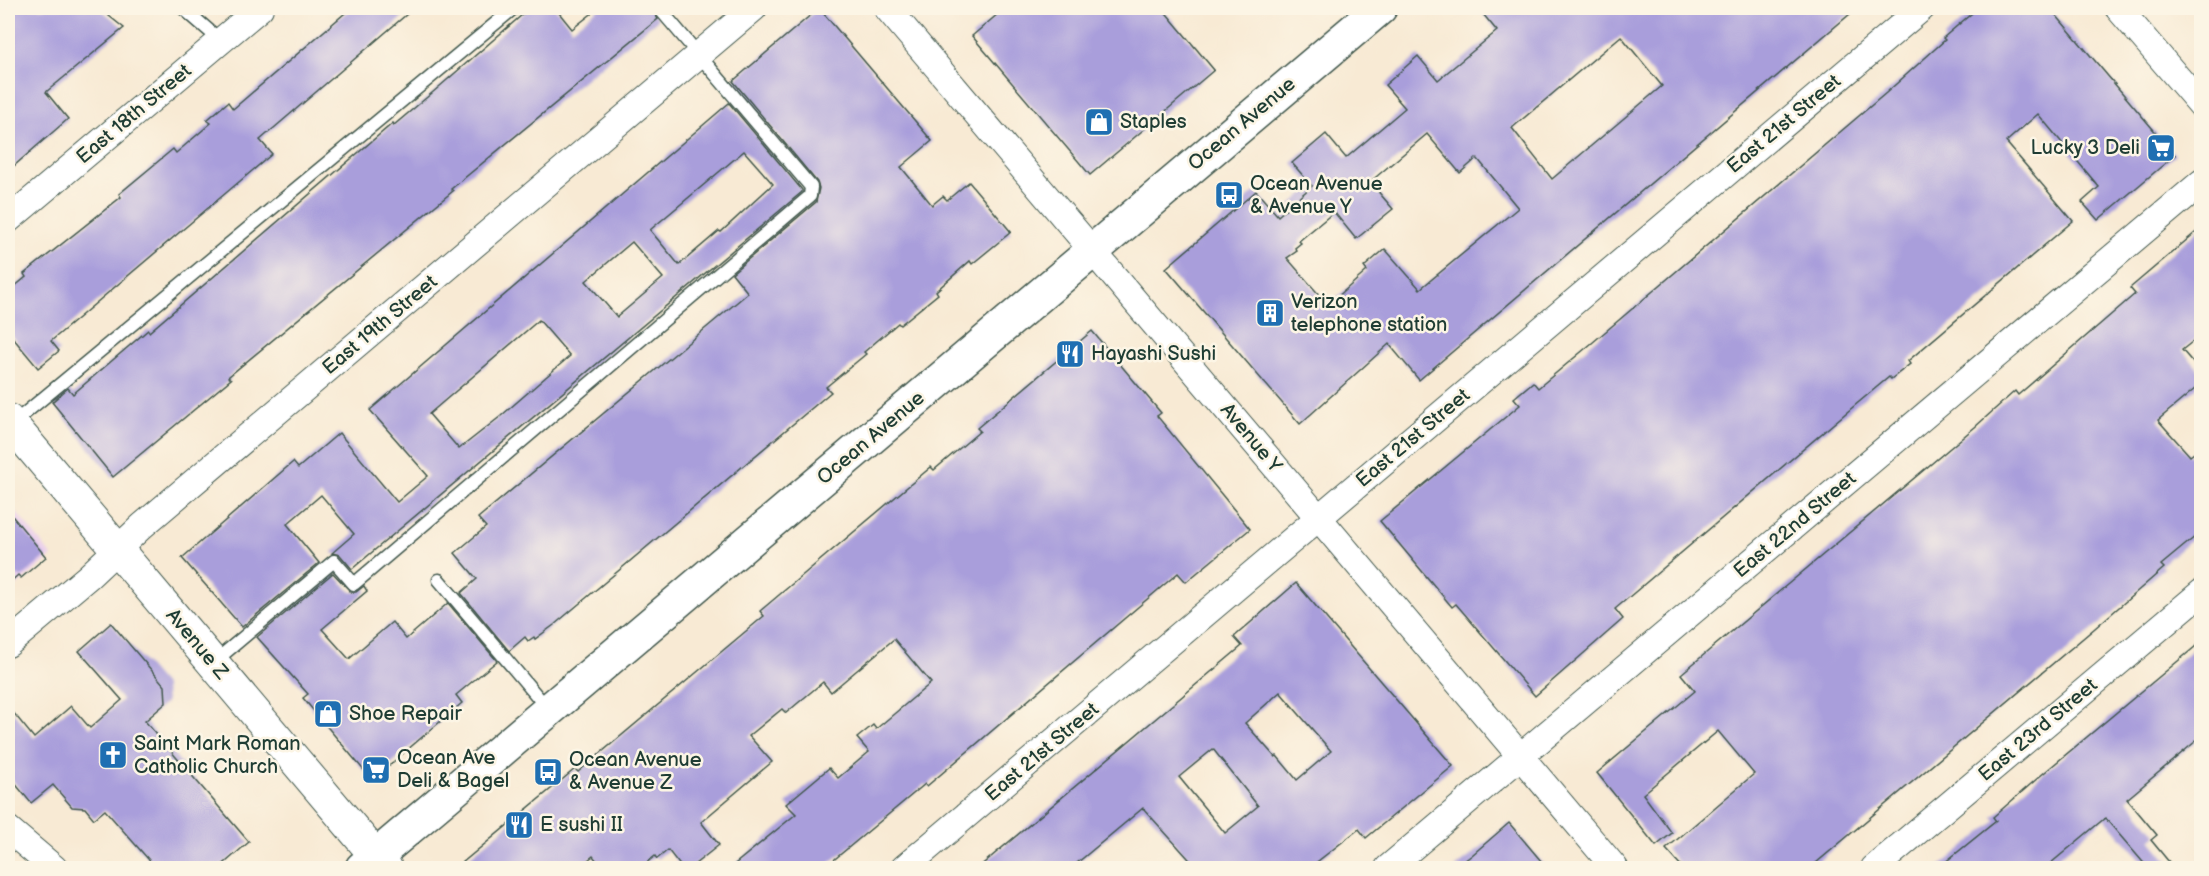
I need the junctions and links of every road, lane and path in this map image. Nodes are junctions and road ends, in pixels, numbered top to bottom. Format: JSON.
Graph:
{"nodes":[{"id":1,"x":183,"y":8,"type":"edge"},
{"id":2,"x":260,"y":8,"type":"edge"},
{"id":3,"x":514,"y":8,"type":"edge"},
{"id":4,"x":659,"y":8,"type":"edge"},
{"id":5,"x":754,"y":8,"type":"edge"},
{"id":6,"x":887,"y":8,"type":"edge"},
{"id":7,"x":1380,"y":8,"type":"edge"},
{"id":8,"x":1922,"y":8,"type":"edge"},
{"id":9,"x":2118,"y":8,"type":"edge"},
{"id":10,"x":221,"y":41,"type":"junction"},
{"id":11,"x":699,"y":55,"type":"junction"},
{"id":12,"x":2202,"y":106,"type":"edge"},
{"id":13,"x":2202,"y":182,"type":"edge"},
{"id":14,"x":8,"y":220,"type":"edge"},
{"id":15,"x":1093,"y":251,"type":"junction"},
{"id":16,"x":9,"y":422,"type":"edge"},
{"id":17,"x":1318,"y":518,"type":"junction"},
{"id":18,"x":117,"y":549,"type":"junction"},
{"id":19,"x":439,"y":580,"type":"dead end"},
{"id":20,"x":2202,"y":592,"type":"edge"},
{"id":21,"x":8,"y":644,"type":"edge"},
{"id":22,"x":213,"y":663,"type":"junction"},
{"id":23,"x":549,"y":710,"type":"junction"},
{"id":24,"x":1520,"y":757,"type":"junction"},
{"id":25,"x":8,"y":829,"type":"edge"},
{"id":26,"x":375,"y":864,"type":"edge"},
{"id":27,"x":54,"y":868,"type":"edge"},
{"id":28,"x":904,"y":868,"type":"edge"},
{"id":29,"x":1388,"y":868,"type":"edge"},
{"id":30,"x":1615,"y":868,"type":"edge"},
{"id":31,"x":1874,"y":868,"type":"edge"}],
"edges":[{"from":1,"to":10,"type":"lane"},
{"from":2,"to":10,"type":"street","name":"East 18th Street"},
{"from":3,"to":16,"type":"lane"},
{"from":4,"to":11,"type":"lane"},
{"from":5,"to":11,"type":"street","name":"East 19th Street"},
{"from":6,"to":15,"type":"street","name":"Avenue Y"},
{"from":7,"to":15,"type":"main road","name":"Ocean Avenue"},
{"from":8,"to":17,"type":"street","name":"East 21st Street"},
{"from":9,"to":12,"type":"street"},
{"from":10,"to":14,"type":"street","name":"East 18th Street"},
{"from":11,"to":18,"type":"street","name":"East 19th Street"},
{"from":11,"to":22,"type":"lane"},
{"from":13,"to":24,"type":"street","name":"East 22nd Street"},
{"from":15,"to":17,"type":"street","name":"Avenue Y"},
{"from":15,"to":23,"type":"main road","name":"Ocean Avenue"},
{"from":16,"to":18,"type":"street","name":"Avenue Z"},
{"from":17,"to":24,"type":"street","name":"Avenue Y"},
{"from":17,"to":28,"type":"street","name":"East 21st Street"},
{"from":18,"to":21,"type":"street","name":"East 19th Street"},
{"from":18,"to":22,"type":"street","name":"Avenue Z"},
{"from":19,"to":23,"type":"lane"},
{"from":20,"to":31,"type":"street","name":"East 23rd Street"},
{"from":22,"to":26,"type":"street","name":"Avenue Z"},
{"from":23,"to":26,"type":"main road","name":"Ocean Avenue"},
{"from":24,"to":29,"type":"street","name":"East 22nd Street"},
{"from":24,"to":30,"type":"street","name":"Avenue Y"},
{"from":25,"to":27,"type":"street"}]}
